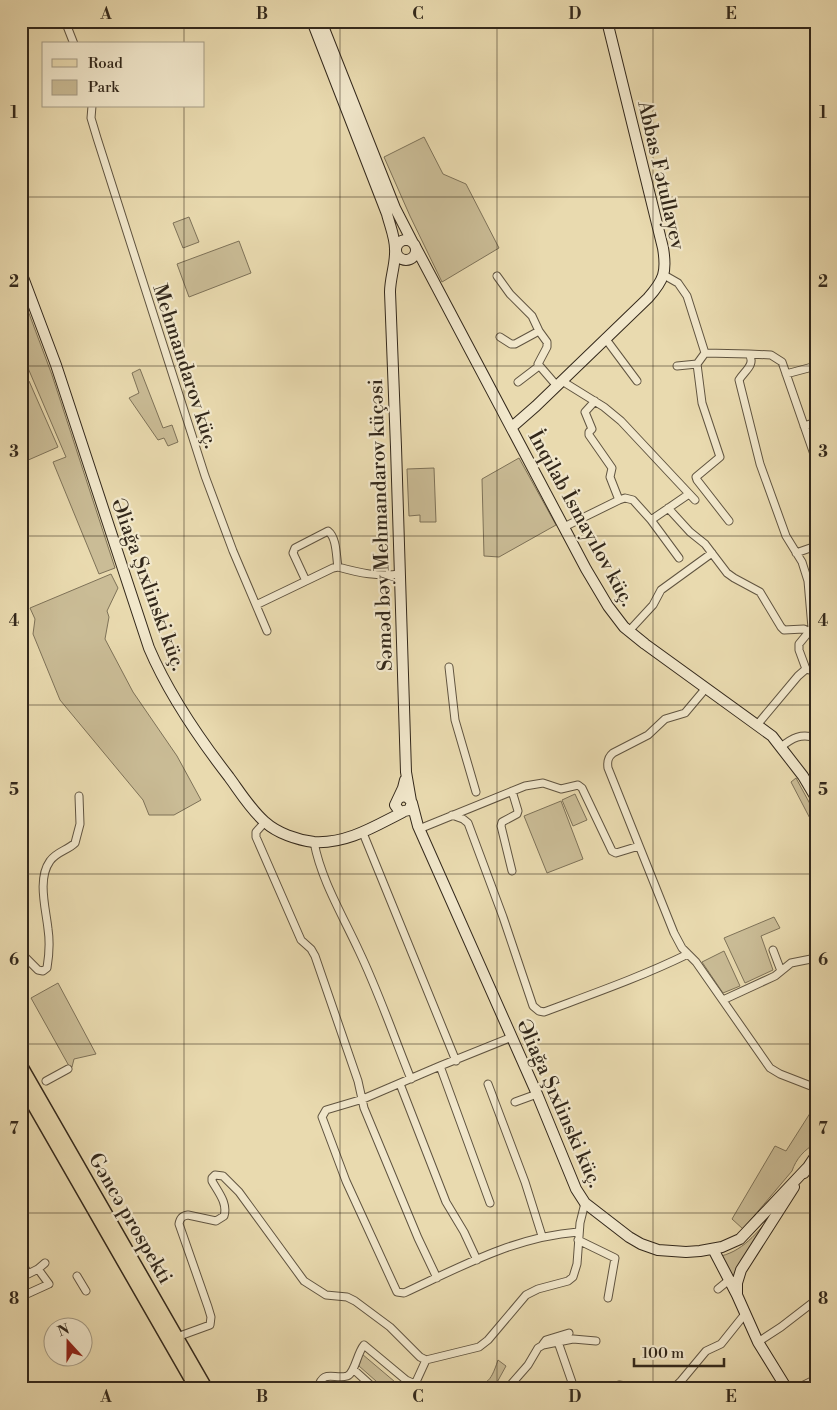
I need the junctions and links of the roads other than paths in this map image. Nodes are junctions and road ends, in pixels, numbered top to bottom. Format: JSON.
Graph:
{"nodes":[{"id":1,"x":64,"y":21,"type":"edge"},
{"id":2,"x":312,"y":21,"type":"edge"},
{"id":3,"x":321,"y":21,"type":"edge"},
{"id":4,"x":607,"y":21,"type":"edge"},
{"id":5,"x":73,"y":42,"type":"edge"},
{"id":6,"x":92,"y":108,"type":"edge"},
{"id":7,"x":414,"y":245,"type":"junction"},
{"id":8,"x":395,"y":251,"type":"junction"},
{"id":9,"x":408,"y":260,"type":"junction"},
{"id":10,"x":21,"y":272,"type":"edge"},
{"id":11,"x":664,"y":275,"type":"junction"},
{"id":12,"x":432,"y":276,"type":"junction"},
{"id":13,"x":498,"y":276,"type":"dead end"},
{"id":14,"x":390,"y":277,"type":"junction"},
{"id":15,"x":539,"y":332,"type":"junction"},
{"id":16,"x":500,"y":337,"type":"dead end"},
{"id":17,"x":606,"y":338,"type":"junction"},
{"id":18,"x":705,"y":353,"type":"junction"},
{"id":19,"x":749,"y":354,"type":"junction"},
{"id":20,"x":697,"y":364,"type":"junction"},
{"id":21,"x":538,"y":366,"type":"junction"},
{"id":22,"x":677,"y":366,"type":"dead end"},
{"id":23,"x":816,"y":366,"type":"edge"},
{"id":24,"x":786,"y":374,"type":"junction"},
{"id":25,"x":637,"y":381,"type":"dead end"},
{"id":26,"x":518,"y":382,"type":"dead end"},
{"id":27,"x":559,"y":383,"type":"junction"},
{"id":28,"x":595,"y":401,"type":"junction"},
{"id":29,"x":816,"y":422,"type":"edge"},
{"id":30,"x":804,"y":426,"type":"junction"},
{"id":31,"x":512,"y":427,"type":"junction"},
{"id":32,"x":816,"y":460,"type":"edge"},
{"id":33,"x":688,"y":494,"type":"junction"},
{"id":34,"x":619,"y":500,"type":"junction"},
{"id":35,"x":695,"y":500,"type":"dead end"},
{"id":36,"x":668,"y":508,"type":"junction"},
{"id":37,"x":651,"y":520,"type":"junction"},
{"id":38,"x":729,"y":522,"type":"dead end"},
{"id":39,"x":564,"y":527,"type":"junction"},
{"id":40,"x":816,"y":546,"type":"edge"},
{"id":41,"x":712,"y":553,"type":"junction"},
{"id":42,"x":796,"y":553,"type":"junction"},
{"id":43,"x":678,"y":558,"type":"dead end"},
{"id":44,"x":338,"y":567,"type":"junction"},
{"id":45,"x":400,"y":574,"type":"junction"},
{"id":46,"x":816,"y":579,"type":"edge"},
{"id":47,"x":808,"y":580,"type":"junction"},
{"id":48,"x":306,"y":581,"type":"junction"},
{"id":49,"x":256,"y":605,"type":"junction"},
{"id":50,"x":267,"y":631,"type":"dead end"},
{"id":51,"x":629,"y":631,"type":"junction"},
{"id":52,"x":812,"y":634,"type":"edge"},
{"id":53,"x":449,"y":667,"type":"dead end"},
{"id":54,"x":806,"y":669,"type":"junction"},
{"id":55,"x":816,"y":672,"type":"edge"},
{"id":56,"x":706,"y":688,"type":"junction"},
{"id":57,"x":757,"y":725,"type":"junction"},
{"id":58,"x":814,"y":736,"type":"edge"},
{"id":59,"x":780,"y":747,"type":"junction"},
{"id":60,"x":406,"y":772,"type":"junction"},
{"id":61,"x":512,"y":791,"type":"junction"},
{"id":62,"x":476,"y":792,"type":"dead end"},
{"id":63,"x":79,"y":796,"type":"dead end"},
{"id":64,"x":816,"y":798,"type":"edge"},
{"id":65,"x":397,"y":800,"type":"junction"},
{"id":66,"x":411,"y":802,"type":"junction"},
{"id":67,"x":403,"y":812,"type":"junction"},
{"id":68,"x":452,"y":815,"type":"junction"},
{"id":69,"x":265,"y":822,"type":"junction"},
{"id":70,"x":383,"y":822,"type":"junction"},
{"id":71,"x":418,"y":827,"type":"junction"},
{"id":72,"x":362,"y":833,"type":"junction"},
{"id":73,"x":314,"y":842,"type":"junction"},
{"id":74,"x":639,"y":846,"type":"junction"},
{"id":75,"x":512,"y":871,"type":"dead end"},
{"id":76,"x":773,"y":950,"type":"dead end"},
{"id":77,"x":21,"y":953,"type":"edge"},
{"id":78,"x":688,"y":954,"type":"junction"},
{"id":79,"x":816,"y":958,"type":"edge"},
{"id":80,"x":781,"y":971,"type":"junction"},
{"id":81,"x":723,"y":1000,"type":"junction"},
{"id":82,"x":512,"y":1038,"type":"junction"},
{"id":83,"x":456,"y":1061,"type":"junction"},
{"id":84,"x":21,"y":1065,"type":"edge"},
{"id":85,"x":440,"y":1066,"type":"junction"},
{"id":86,"x":68,"y":1069,"type":"dead end"},
{"id":87,"x":411,"y":1079,"type":"junction"},
{"id":88,"x":46,"y":1081,"type":"dead end"},
{"id":89,"x":21,"y":1084,"type":"edge"},
{"id":90,"x":400,"y":1084,"type":"junction"},
{"id":91,"x":488,"y":1084,"type":"dead end"},
{"id":92,"x":816,"y":1088,"type":"edge"},
{"id":93,"x":537,"y":1094,"type":"junction"},
{"id":94,"x":363,"y":1099,"type":"junction"},
{"id":95,"x":515,"y":1102,"type":"dead end"},
{"id":96,"x":816,"y":1155,"type":"edge"},
{"id":97,"x":807,"y":1168,"type":"junction"},
{"id":98,"x":816,"y":1176,"type":"edge"},
{"id":99,"x":490,"y":1203,"type":"dead end"},
{"id":100,"x":586,"y":1203,"type":"junction"},
{"id":101,"x":542,"y":1236,"type":"junction"},
{"id":102,"x":578,"y":1236,"type":"junction"},
{"id":103,"x":713,"y":1249,"type":"junction"},
{"id":104,"x":127,"y":1257,"type":"junction"},
{"id":105,"x":477,"y":1260,"type":"junction"},
{"id":106,"x":21,"y":1261,"type":"edge"},
{"id":107,"x":45,"y":1263,"type":"dead end"},
{"id":108,"x":38,"y":1269,"type":"junction"},
{"id":109,"x":76,"y":1276,"type":"dead end"},
{"id":110,"x":437,"y":1278,"type":"junction"},
{"id":111,"x":729,"y":1280,"type":"junction"},
{"id":112,"x":718,"y":1289,"type":"dead end"},
{"id":113,"x":86,"y":1291,"type":"dead end"},
{"id":114,"x":27,"y":1294,"type":"dead end"},
{"id":115,"x":737,"y":1294,"type":"junction"},
{"id":116,"x":608,"y":1298,"type":"dead end"},
{"id":117,"x":816,"y":1300,"type":"edge"},
{"id":118,"x":745,"y":1314,"type":"junction"},
{"id":119,"x":569,"y":1333,"type":"dead end"},
{"id":120,"x":177,"y":1337,"type":"junction"},
{"id":121,"x":596,"y":1341,"type":"dead end"},
{"id":122,"x":558,"y":1342,"type":"junction"},
{"id":123,"x":758,"y":1342,"type":"junction"},
{"id":124,"x":542,"y":1345,"type":"junction"},
{"id":125,"x":426,"y":1360,"type":"junction"},
{"id":126,"x":353,"y":1369,"type":"junction"},
{"id":127,"x":816,"y":1379,"type":"edge"},
{"id":128,"x":574,"y":1388,"type":"edge"},
{"id":129,"x":196,"y":1389,"type":"edge"},
{"id":130,"x":207,"y":1389,"type":"edge"},
{"id":131,"x":318,"y":1389,"type":"edge"},
{"id":132,"x":375,"y":1389,"type":"edge"},
{"id":133,"x":507,"y":1389,"type":"edge"},
{"id":134,"x":605,"y":1389,"type":"edge"},
{"id":135,"x":647,"y":1389,"type":"edge"},
{"id":136,"x":673,"y":1389,"type":"edge"},
{"id":137,"x":787,"y":1389,"type":"edge"},
{"id":138,"x":796,"y":1389,"type":"edge"}],
"edges":[{"from":1,"to":5,"type":"street"},
{"from":2,"to":8,"type":"main road"},
{"from":3,"to":7,"type":"main road"},
{"from":4,"to":11,"type":"main road","name":"Abbas Fətullayev"},
{"from":6,"to":49,"type":"street","name":"Mehmandarov küç."},
{"from":7,"to":8,"type":"main road"},
{"from":7,"to":9,"type":"main road"},
{"from":7,"to":12,"type":"main road","name":"İnqilab İsmayılov küç."},
{"from":8,"to":9,"type":"main road"},
{"from":8,"to":14,"type":"main road","name":"Səməd bəy Mehmandarov küçəsi"},
{"from":9,"to":12,"type":"main road"},
{"from":9,"to":14,"type":"main road"},
{"from":10,"to":69,"type":"main road","name":"Əliağa Şıxlinski küç."},
{"from":11,"to":17,"type":"main road","name":"Abbas Fətullayev"},
{"from":11,"to":18,"type":"street"},
{"from":12,"to":31,"type":"main road","name":"İnqilab İsmayılov küç."},
{"from":13,"to":15,"type":"street"},
{"from":14,"to":45,"type":"main road","name":"Səməd bəy Mehmandarov küçəsi"},
{"from":15,"to":16,"type":"street"},
{"from":15,"to":21,"type":"street"},
{"from":17,"to":25,"type":"street"},
{"from":17,"to":27,"type":"main road","name":"Abbas Fətullayev"},
{"from":18,"to":19,"type":"street"},
{"from":18,"to":20,"type":"street"},
{"from":19,"to":24,"type":"street"},
{"from":19,"to":42,"type":"street"},
{"from":20,"to":22,"type":"street"},
{"from":20,"to":38,"type":"street"},
{"from":21,"to":26,"type":"street"},
{"from":21,"to":27,"type":"street"},
{"from":23,"to":24,"type":"street"},
{"from":24,"to":30,"type":"street"},
{"from":27,"to":28,"type":"street"},
{"from":27,"to":31,"type":"main road","name":"Abbas Fətullayev"},
{"from":28,"to":33,"type":"street"},
{"from":28,"to":34,"type":"street"},
{"from":29,"to":30,"type":"street"},
{"from":30,"to":32,"type":"street"},
{"from":31,"to":39,"type":"main road","name":"İnqilab İsmayılov küç."},
{"from":33,"to":35,"type":"street"},
{"from":33,"to":36,"type":"street"},
{"from":34,"to":37,"type":"street"},
{"from":34,"to":39,"type":"street"},
{"from":36,"to":37,"type":"street"},
{"from":36,"to":41,"type":"street"},
{"from":37,"to":43,"type":"street"},
{"from":39,"to":51,"type":"main road","name":"İnqilab İsmayılov küç."},
{"from":40,"to":42,"type":"street"},
{"from":41,"to":51,"type":"street"},
{"from":41,"to":52,"type":"street"},
{"from":42,"to":47,"type":"street"},
{"from":44,"to":45,"type":"street"},
{"from":44,"to":48,"type":"street"},
{"from":44,"to":48,"type":"street"},
{"from":45,"to":60,"type":"main road","name":"Səməd bəy Mehmandarov küçəsi"},
{"from":46,"to":47,"type":"street"},
{"from":47,"to":52,"type":"street"},
{"from":48,"to":49,"type":"street"},
{"from":49,"to":50,"type":"street","name":"Mehmandarov küç."},
{"from":51,"to":56,"type":"main road","name":"İnqilab İsmayılov küç."},
{"from":52,"to":54,"type":"street"},
{"from":53,"to":62,"type":"street"},
{"from":54,"to":55,"type":"street"},
{"from":54,"to":57,"type":"street"},
{"from":56,"to":57,"type":"main road","name":"İnqilab İsmayılov küç."},
{"from":56,"to":74,"type":"street"},
{"from":57,"to":59,"type":"main road","name":"İnqilab İsmayılov küç."},
{"from":58,"to":59,"type":"street"},
{"from":59,"to":64,"type":"main road","name":"İnqilab İsmayılov küç."},
{"from":60,"to":65,"type":"main road"},
{"from":60,"to":66,"type":"main road"},
{"from":61,"to":68,"type":"street"},
{"from":61,"to":74,"type":"street"},
{"from":61,"to":75,"type":"street"},
{"from":63,"to":77,"type":"street"},
{"from":65,"to":66,"type":"main road"},
{"from":65,"to":67,"type":"main road"},
{"from":65,"to":70,"type":"main road"},
{"from":66,"to":67,"type":"main road"},
{"from":66,"to":71,"type":"main road"},
{"from":67,"to":70,"type":"main road","name":"Əliağa Şıxlinski küç."},
{"from":67,"to":71,"type":"main road"},
{"from":68,"to":71,"type":"street"},
{"from":68,"to":78,"type":"street"},
{"from":69,"to":73,"type":"main road","name":"Əliağa Şıxlinski küç."},
{"from":69,"to":94,"type":"street"},
{"from":70,"to":72,"type":"main road","name":"Əliağa Şıxlinski küç."},
{"from":71,"to":82,"type":"main road","name":"Əliağa Şıxlinski küç."},
{"from":72,"to":73,"type":"main road","name":"Əliağa Şıxlinski küç."},
{"from":72,"to":83,"type":"street"},
{"from":73,"to":87,"type":"street"},
{"from":74,"to":78,"type":"street"},
{"from":76,"to":80,"type":"street"},
{"from":78,"to":81,"type":"street"},
{"from":79,"to":80,"type":"street"},
{"from":80,"to":81,"type":"street"},
{"from":81,"to":92,"type":"street"},
{"from":82,"to":83,"type":"street"},
{"from":82,"to":93,"type":"main road","name":"Əliağa Şıxlinski küç."},
{"from":83,"to":85,"type":"street"},
{"from":84,"to":104,"type":"main road","name":"Gəncə prospekti"},
{"from":85,"to":87,"type":"street"},
{"from":85,"to":99,"type":"street"},
{"from":86,"to":88,"type":"street"},
{"from":87,"to":90,"type":"street"},
{"from":89,"to":104,"type":"main road","name":"Gəncə prospekti"},
{"from":90,"to":94,"type":"street"},
{"from":90,"to":105,"type":"street"},
{"from":91,"to":101,"type":"street"},
{"from":93,"to":95,"type":"street"},
{"from":93,"to":100,"type":"main road","name":"Əliağa Şıxlinski küç."},
{"from":94,"to":110,"type":"street"},
{"from":94,"to":110,"type":"street"},
{"from":96,"to":97,"type":"main road"},
{"from":97,"to":98,"type":"street"},
{"from":97,"to":103,"type":"main road","name":"Əliağa Şıxlinski küç."},
{"from":97,"to":115,"type":"main road"},
{"from":100,"to":102,"type":"street"},
{"from":100,"to":103,"type":"main road","name":"Əliağa Şıxlinski küç."},
{"from":101,"to":102,"type":"street"},
{"from":101,"to":105,"type":"street"},
{"from":102,"to":116,"type":"street"},
{"from":102,"to":125,"type":"street"},
{"from":103,"to":111,"type":"main road"},
{"from":104,"to":120,"type":"main road","name":"Gəncə prospekti"},
{"from":104,"to":129,"type":"main road","name":"Gəncə prospekti"},
{"from":105,"to":110,"type":"street"},
{"from":106,"to":108,"type":"street"},
{"from":107,"to":108,"type":"street"},
{"from":108,"to":114,"type":"street"},
{"from":109,"to":113,"type":"street"},
{"from":111,"to":112,"type":"street"},
{"from":111,"to":115,"type":"main road"},
{"from":115,"to":118,"type":"main road"},
{"from":117,"to":123,"type":"street"},
{"from":118,"to":123,"type":"main road"},
{"from":118,"to":136,"type":"street"},
{"from":119,"to":124,"type":"street"},
{"from":120,"to":125,"type":"street"},
{"from":120,"to":130,"type":"main road","name":"Gəncə prospekti"},
{"from":121,"to":122,"type":"street"},
{"from":122,"to":124,"type":"street"},
{"from":122,"to":128,"type":"street"},
{"from":123,"to":137,"type":"main road"},
{"from":124,"to":133,"type":"street"},
{"from":125,"to":126,"type":"street"},
{"from":126,"to":131,"type":"street"},
{"from":126,"to":132,"type":"street"},
{"from":127,"to":138,"type":"street"},
{"from":134,"to":135,"type":"street"}]}
